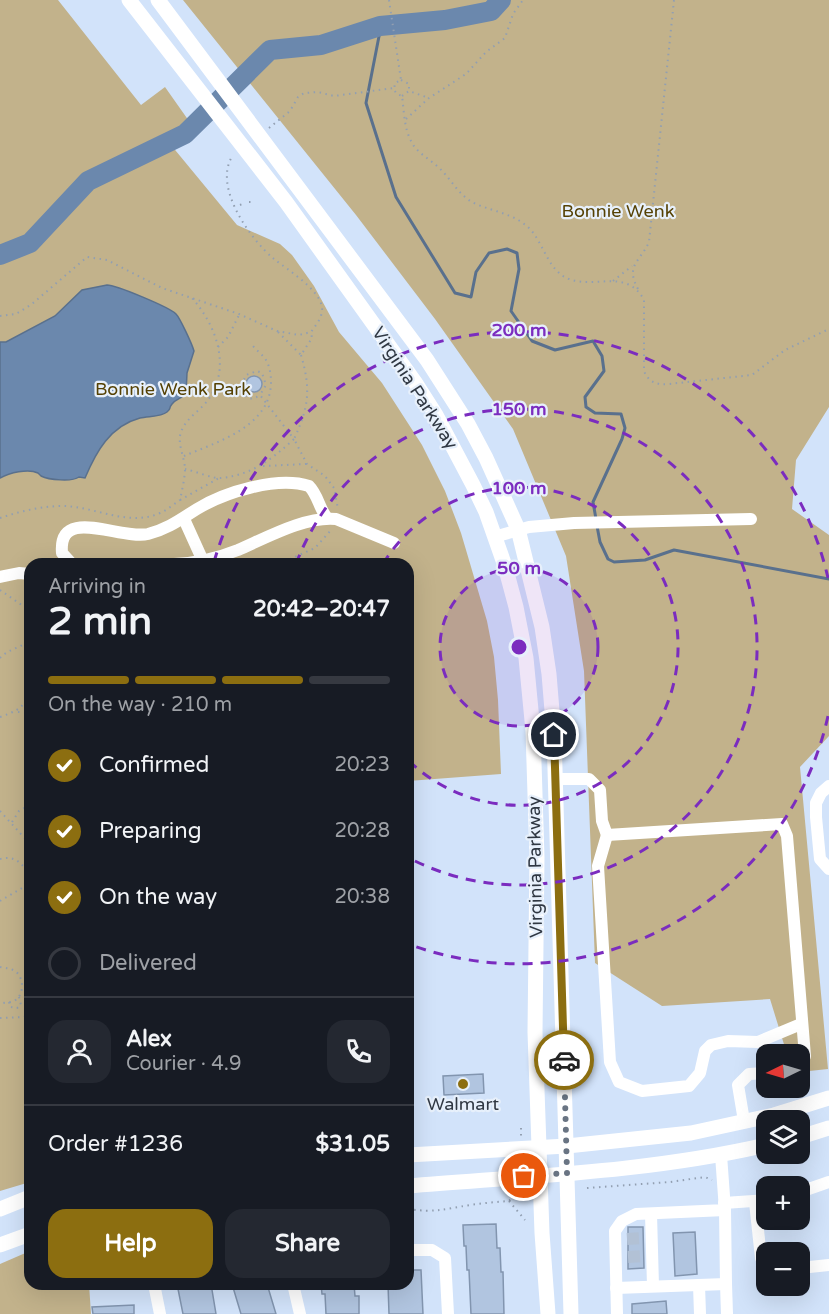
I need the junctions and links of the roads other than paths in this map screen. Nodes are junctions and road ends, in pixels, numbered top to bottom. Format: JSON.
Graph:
{"nodes":[{"id":1,"x":129,"y":0,"type":"edge"},
{"id":2,"x":158,"y":0,"type":"edge"},
{"id":3,"x":331,"y":518,"type":"junction"},
{"id":4,"x":184,"y":519,"type":"junction"},
{"id":5,"x":751,"y":519,"type":"dead end"},
{"id":6,"x":518,"y":529,"type":"junction"},
{"id":7,"x":494,"y":537,"type":"junction"},
{"id":8,"x":394,"y":543,"type":"dead end"},
{"id":9,"x":67,"y":558,"type":"edge"},
{"id":10,"x":202,"y":558,"type":"edge"},
{"id":11,"x":213,"y":558,"type":"edge"},
{"id":12,"x":24,"y":573,"type":"edge"},
{"id":13,"x":0,"y":577,"type":"edge"},
{"id":14,"x":555,"y":779,"type":"junction"},
{"id":15,"x":534,"y":780,"type":"junction"},
{"id":16,"x":829,"y":786,"type":"edge"},
{"id":17,"x":607,"y":834,"type":"junction"},
{"id":18,"x":829,"y":869,"type":"edge"},
{"id":19,"x":801,"y":1024,"type":"junction"},
{"id":20,"x":804,"y":1044,"type":"edge"},
{"id":21,"x":756,"y":1073,"type":"edge"},
{"id":22,"x":829,"y":1098,"type":"edge"},
{"id":23,"x":744,"y":1121,"type":"junction"},
{"id":24,"x":829,"y":1128,"type":"edge"},
{"id":25,"x":810,"y":1134,"type":"edge"},
{"id":26,"x":567,"y":1146,"type":"junction"},
{"id":27,"x":539,"y":1147,"type":"junction"},
{"id":28,"x":756,"y":1147,"type":"edge"},
{"id":29,"x":414,"y":1155,"type":"edge"},
{"id":30,"x":721,"y":1155,"type":"junction"},
{"id":31,"x":567,"y":1173,"type":"junction"},
{"id":32,"x":540,"y":1175,"type":"junction"},
{"id":33,"x":829,"y":1182,"type":"edge"},
{"id":34,"x":414,"y":1185,"type":"edge"},
{"id":35,"x":810,"y":1189,"type":"edge"},
{"id":36,"x":24,"y":1199,"type":"edge"},
{"id":37,"x":756,"y":1202,"type":"edge"},
{"id":38,"x":725,"y":1206,"type":"junction"},
{"id":39,"x":0,"y":1209,"type":"edge"},
{"id":40,"x":651,"y":1214,"type":"junction"},
{"id":41,"x":24,"y":1236,"type":"edge"},
{"id":42,"x":0,"y":1245,"type":"edge"},
{"id":43,"x":414,"y":1250,"type":"edge"},
{"id":44,"x":829,"y":1265,"type":"edge"},
{"id":45,"x":810,"y":1267,"type":"edge"},
{"id":46,"x":726,"y":1284,"type":"junction"},
{"id":47,"x":699,"y":1285,"type":"junction"},
{"id":48,"x":653,"y":1287,"type":"junction"},
{"id":49,"x":616,"y":1288,"type":"junction"},
{"id":50,"x":155,"y":1290,"type":"edge"},
{"id":51,"x":294,"y":1290,"type":"edge"},
{"id":52,"x":160,"y":1314,"type":"edge"},
{"id":53,"x":300,"y":1314,"type":"edge"},
{"id":54,"x":448,"y":1314,"type":"edge"},
{"id":55,"x":548,"y":1314,"type":"edge"},
{"id":56,"x":571,"y":1314,"type":"edge"},
{"id":57,"x":617,"y":1314,"type":"edge"},
{"id":58,"x":700,"y":1314,"type":"edge"},
{"id":59,"x":727,"y":1314,"type":"edge"}],
"edges":[{"from":1,"to":7,"type":"main road","name":"Virginia Parkway"},
{"from":2,"to":6,"type":"main road","name":"Virginia Parkway"},
{"from":3,"to":4,"type":"street"},
{"from":3,"to":8,"type":"street"},
{"from":3,"to":11,"type":"street"},
{"from":4,"to":9,"type":"street"},
{"from":4,"to":10,"type":"street"},
{"from":5,"to":6,"type":"street"},
{"from":6,"to":7,"type":"street"},
{"from":6,"to":14,"type":"main road","name":"Virginia Parkway"},
{"from":7,"to":15,"type":"main road","name":"Virginia Parkway"},
{"from":12,"to":13,"type":"street"},
{"from":14,"to":15,"type":"main road"},
{"from":14,"to":17,"type":"street"},
{"from":14,"to":26,"type":"main road","name":"Virginia Parkway"},
{"from":15,"to":27,"type":"main road","name":"Virginia Parkway"},
{"from":16,"to":18,"type":"street"},
{"from":17,"to":19,"type":"street"},
{"from":17,"to":19,"type":"street"},
{"from":19,"to":20,"type":"street"},
{"from":21,"to":23,"type":"street"},
{"from":22,"to":23,"type":"main road"},
{"from":23,"to":26,"type":"main road"},
{"from":24,"to":25,"type":"main road"},
{"from":26,"to":27,"type":"main road"},
{"from":26,"to":31,"type":"main road","name":"Virginia Parkway"},
{"from":27,"to":29,"type":"main road"},
{"from":27,"to":32,"type":"main road","name":"Virginia Parkway"},
{"from":28,"to":30,"type":"main road"},
{"from":30,"to":31,"type":"main road"},
{"from":30,"to":38,"type":"street"},
{"from":31,"to":32,"type":"main road"},
{"from":31,"to":56,"type":"main road","name":"Virginia Parkway"},
{"from":32,"to":34,"type":"main road"},
{"from":32,"to":55,"type":"main road","name":"Virginia Parkway"},
{"from":33,"to":35,"type":"street"},
{"from":36,"to":39,"type":"main road"},
{"from":37,"to":38,"type":"street"},
{"from":38,"to":40,"type":"street"},
{"from":38,"to":46,"type":"street"},
{"from":40,"to":48,"type":"street"},
{"from":40,"to":49,"type":"street"},
{"from":41,"to":42,"type":"main road"},
{"from":43,"to":54,"type":"street"},
{"from":44,"to":45,"type":"street"},
{"from":46,"to":47,"type":"street"},
{"from":46,"to":59,"type":"street"},
{"from":47,"to":48,"type":"street"},
{"from":47,"to":58,"type":"street"},
{"from":48,"to":49,"type":"street"},
{"from":49,"to":57,"type":"street"},
{"from":50,"to":52,"type":"street"},
{"from":51,"to":53,"type":"street"}]}
